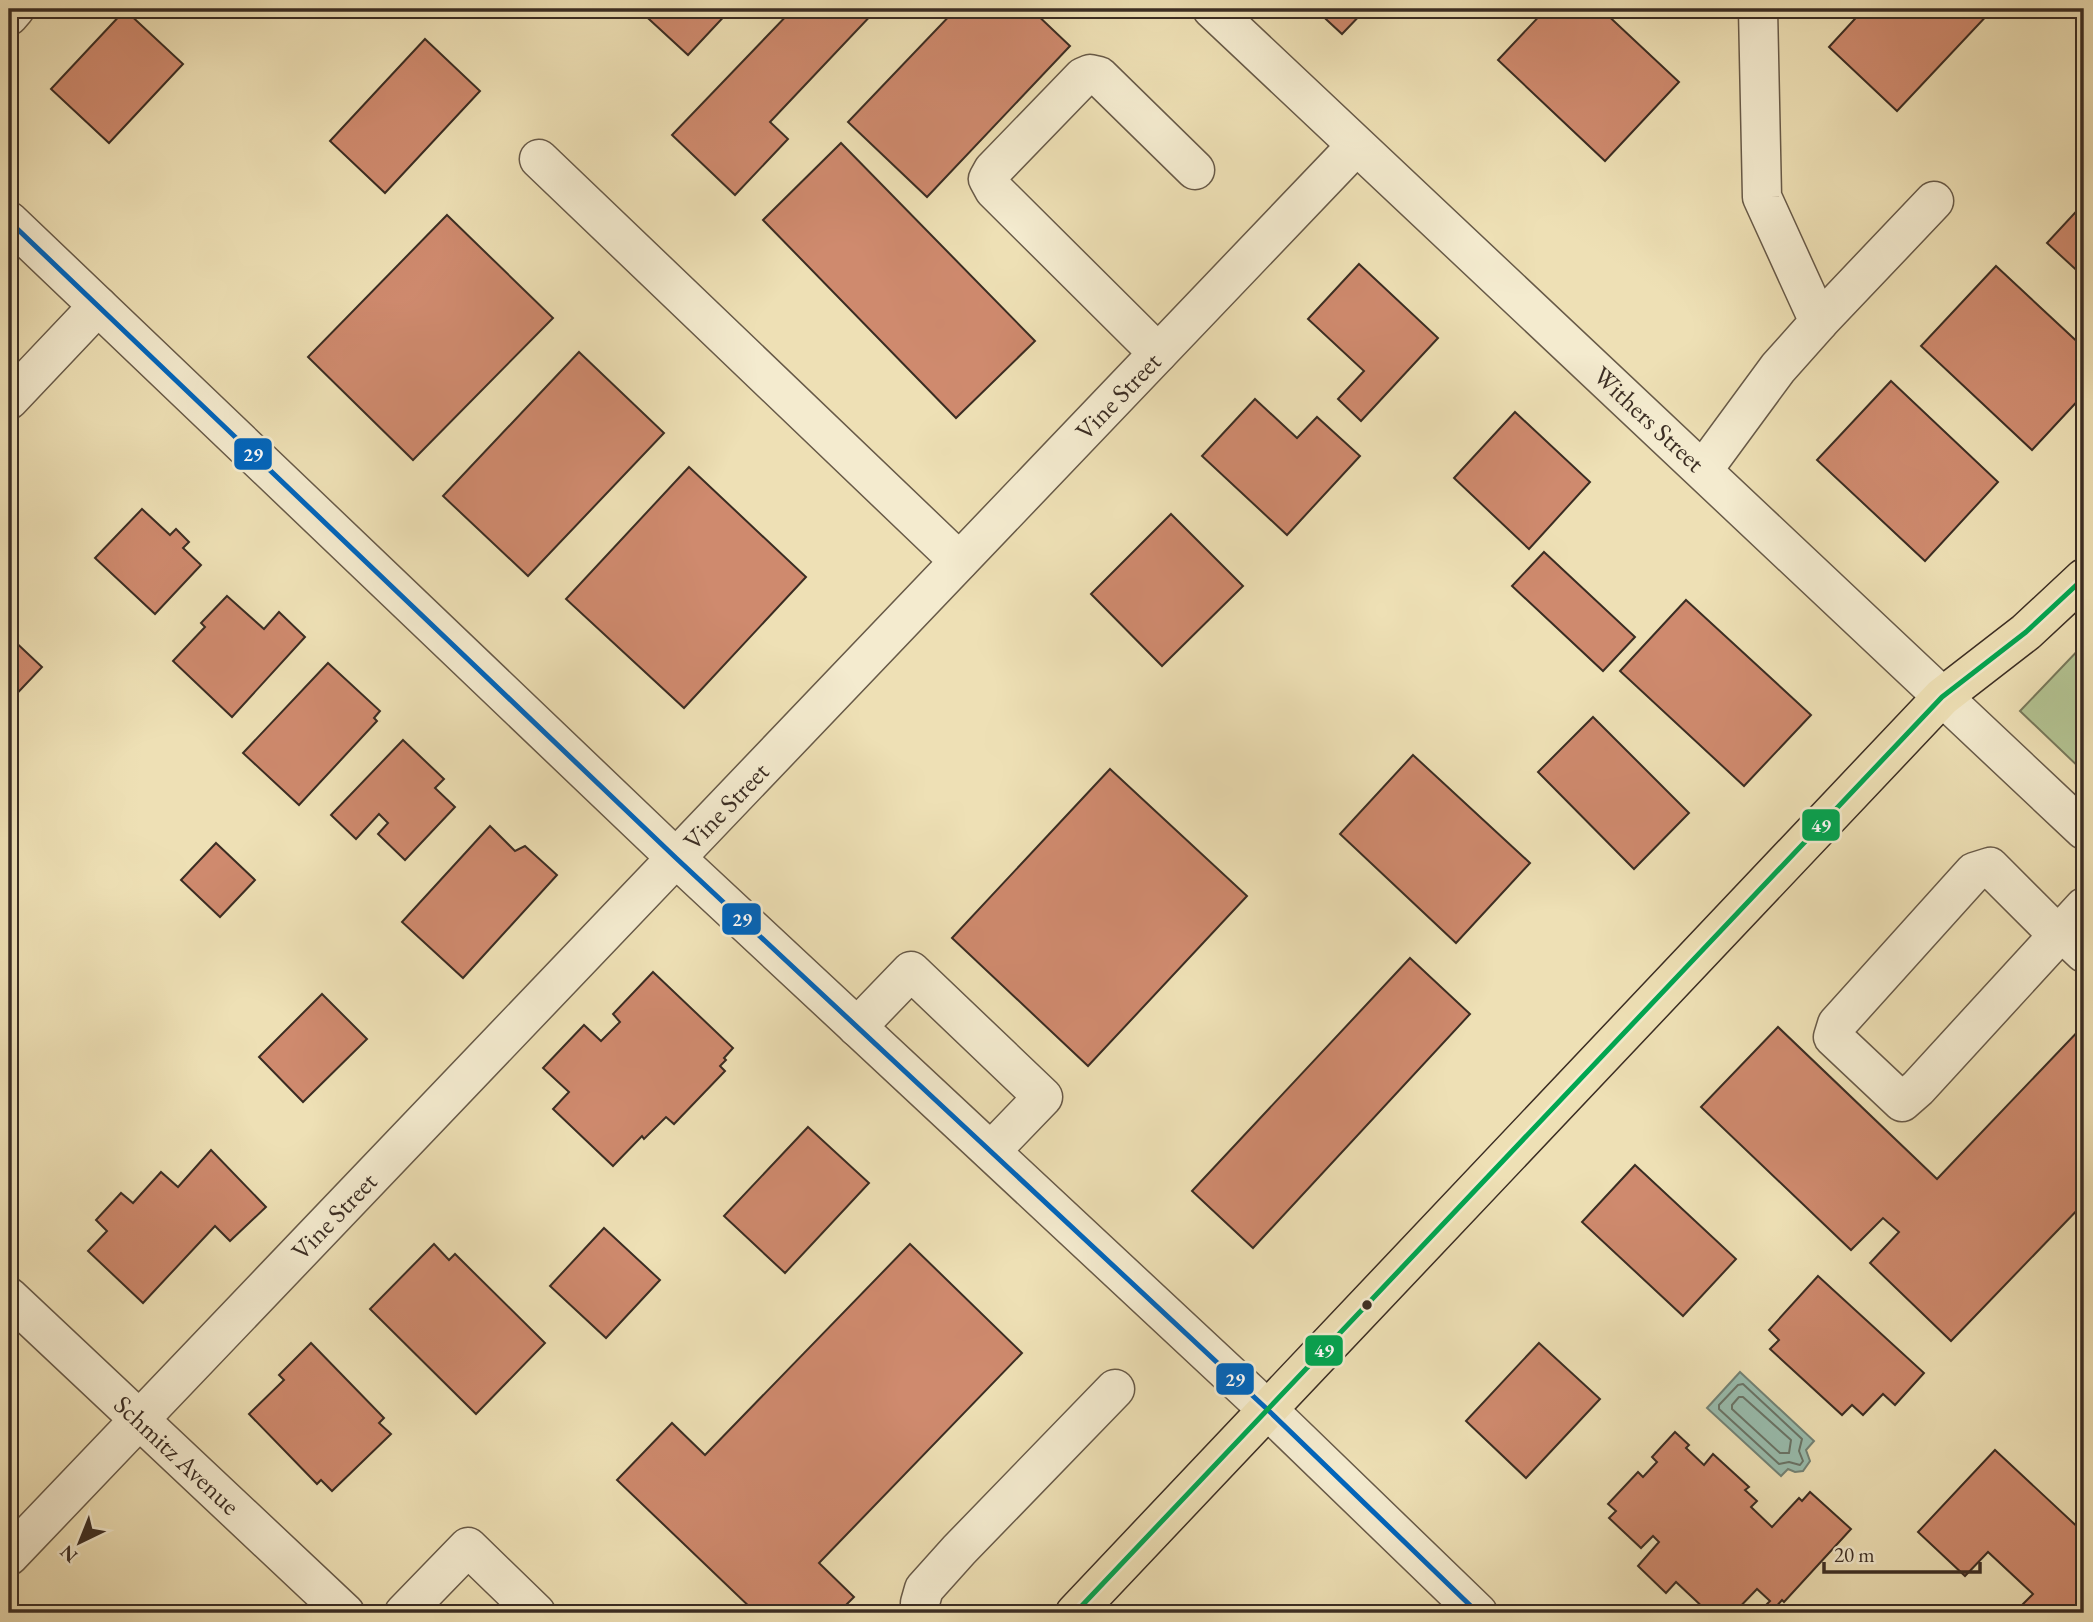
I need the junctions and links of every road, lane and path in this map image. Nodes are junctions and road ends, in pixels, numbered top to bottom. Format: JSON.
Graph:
{"nodes":[{"id":1,"x":15,"y":9,"type":"edge"},
{"id":2,"x":1212,"y":9,"type":"edge"},
{"id":3,"x":1758,"y":9,"type":"edge"},
{"id":4,"x":9,"y":16,"type":"edge"},
{"id":5,"x":1356,"y":146,"type":"junction"},
{"id":6,"x":539,"y":159,"type":"dead end"},
{"id":7,"x":1195,"y":170,"type":"dead end"},
{"id":8,"x":1934,"y":201,"type":"dead end"},
{"id":9,"x":9,"y":221,"type":"edge"},
{"id":10,"x":98,"y":306,"type":"junction"},
{"id":11,"x":1819,"y":322,"type":"junction"},
{"id":12,"x":1158,"y":353,"type":"junction"},
{"id":13,"x":9,"y":400,"type":"edge"},
{"id":14,"x":1703,"y":470,"type":"junction"},
{"id":15,"x":960,"y":561,"type":"junction"},
{"id":16,"x":2084,"y":578,"type":"edge"},
{"id":17,"x":1942,"y":697,"type":"junction"},
{"id":18,"x":2084,"y":830,"type":"edge"},
{"id":19,"x":676,"y":858,"type":"junction"},
{"id":20,"x":2084,"y":907,"type":"edge"},
{"id":21,"x":2071,"y":944,"type":"edge"},
{"id":22,"x":857,"y":1027,"type":"junction"},
{"id":23,"x":990,"y":1151,"type":"junction"},
{"id":24,"x":9,"y":1297,"type":"edge"},
{"id":25,"x":1115,"y":1389,"type":"dead end"},
{"id":26,"x":1268,"y":1410,"type":"junction"},
{"id":27,"x":140,"y":1420,"type":"junction"},
{"id":28,"x":9,"y":1556,"type":"edge"},
{"id":29,"x":345,"y":1613,"type":"edge"},
{"id":30,"x":404,"y":1613,"type":"edge"},
{"id":31,"x":537,"y":1613,"type":"edge"},
{"id":32,"x":920,"y":1613,"type":"edge"},
{"id":33,"x":1075,"y":1613,"type":"edge"},
{"id":34,"x":1478,"y":1613,"type":"edge"}],
"edges":[{"from":1,"to":4,"type":"street"},
{"from":2,"to":5,"type":"street","name":"Withers Street"},
{"from":3,"to":11,"type":"street"},
{"from":5,"to":12,"type":"street","name":"Vine Street"},
{"from":5,"to":14,"type":"street","name":"Withers Street"},
{"from":6,"to":15,"type":"street"},
{"from":7,"to":12,"type":"street"},
{"from":8,"to":11,"type":"street"},
{"from":9,"to":10,"type":"street"},
{"from":10,"to":13,"type":"street"},
{"from":10,"to":19,"type":"street"},
{"from":11,"to":14,"type":"street"},
{"from":12,"to":15,"type":"street","name":"Vine Street"},
{"from":14,"to":17,"type":"street","name":"Withers Street"},
{"from":15,"to":19,"type":"street","name":"Vine Street"},
{"from":16,"to":17,"type":"main road"},
{"from":17,"to":18,"type":"street","name":"Withers Street"},
{"from":17,"to":26,"type":"main road"},
{"from":19,"to":22,"type":"street"},
{"from":19,"to":27,"type":"street","name":"Vine Street"},
{"from":20,"to":21,"type":"street"},
{"from":21,"to":21,"type":"street"},
{"from":22,"to":23,"type":"street"},
{"from":22,"to":23,"type":"street"},
{"from":23,"to":26,"type":"street"},
{"from":24,"to":27,"type":"street","name":"Schmitz Avenue"},
{"from":25,"to":32,"type":"street"},
{"from":26,"to":33,"type":"main road"},
{"from":26,"to":34,"type":"street"},
{"from":27,"to":28,"type":"street","name":"Vine Street"},
{"from":27,"to":29,"type":"street","name":"Schmitz Avenue"},
{"from":30,"to":31,"type":"street"}]}
